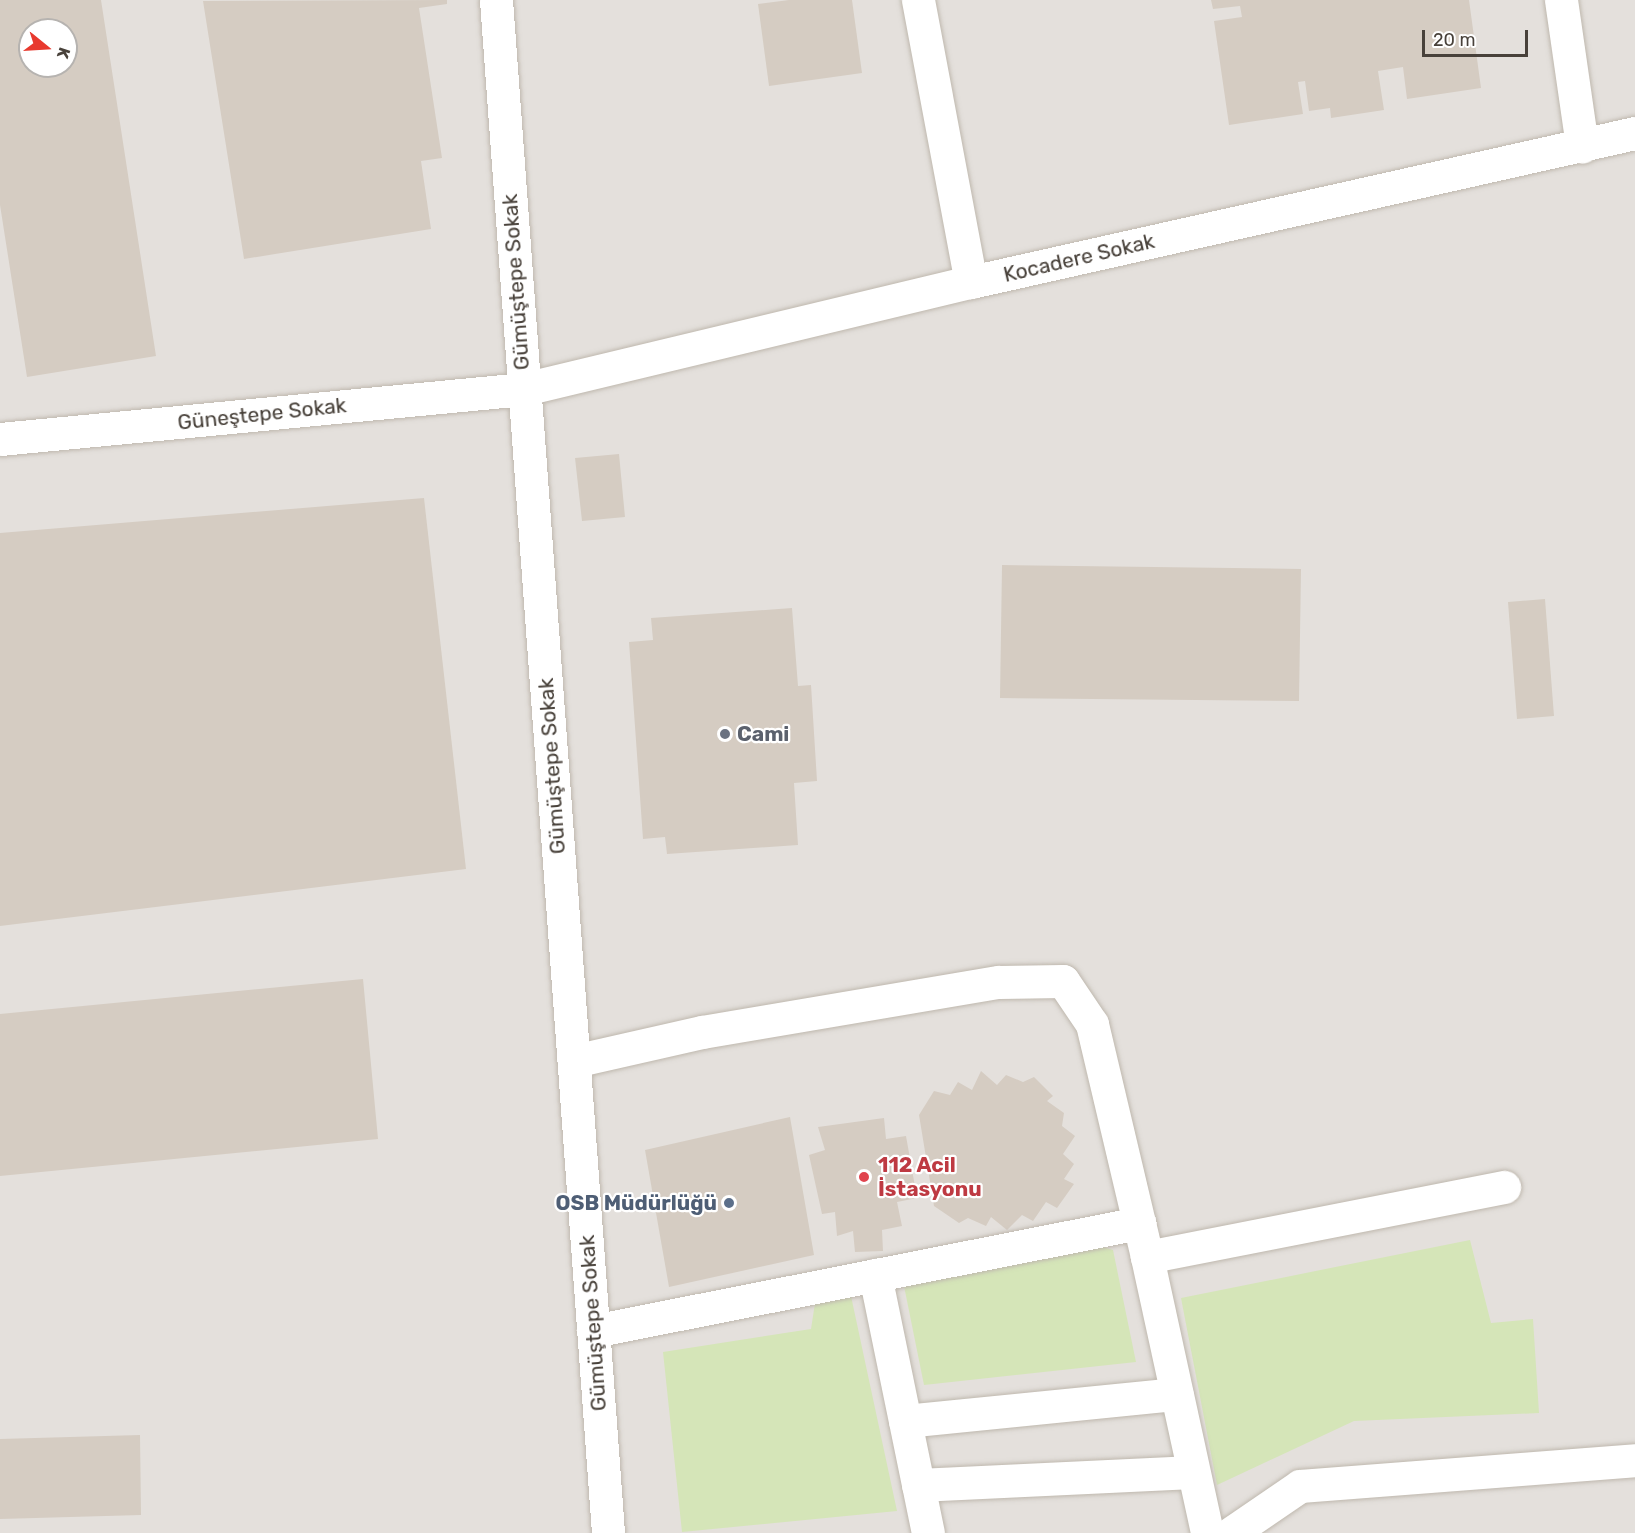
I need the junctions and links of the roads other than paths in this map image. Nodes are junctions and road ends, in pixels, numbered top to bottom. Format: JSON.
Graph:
{"nodes":[{"id":1,"x":496,"y":0,"type":"edge"},
{"id":2,"x":918,"y":0,"type":"edge"},
{"id":3,"x":1561,"y":0,"type":"edge"},
{"id":4,"x":1635,"y":133,"type":"edge"},
{"id":5,"x":1582,"y":146,"type":"junction"},
{"id":6,"x":971,"y":282,"type":"junction"},
{"id":7,"x":524,"y":389,"type":"junction"},
{"id":8,"x":0,"y":440,"type":"edge"},
{"id":9,"x":574,"y":1061,"type":"junction"},
{"id":10,"x":1504,"y":1187,"type":"dead end"},
{"id":11,"x":1139,"y":1223,"type":"junction"},
{"id":12,"x":1147,"y":1257,"type":"junction"},
{"id":13,"x":875,"y":1275,"type":"junction"},
{"id":14,"x":593,"y":1331,"type":"junction"},
{"id":15,"x":1177,"y":1394,"type":"junction"},
{"id":16,"x":905,"y":1421,"type":"junction"},
{"id":17,"x":1635,"y":1460,"type":"edge"},
{"id":18,"x":1194,"y":1472,"type":"junction"},
{"id":19,"x":918,"y":1485,"type":"junction"},
{"id":20,"x":608,"y":1533,"type":"edge"},
{"id":21,"x":928,"y":1533,"type":"edge"},
{"id":22,"x":1207,"y":1533,"type":"edge"},
{"id":23,"x":1231,"y":1533,"type":"edge"}],
"edges":[{"from":1,"to":7,"type":"lane","name":"Gümüştepe Sokak"},
{"from":2,"to":6,"type":"lane"},
{"from":3,"to":5,"type":"lane"},
{"from":4,"to":5,"type":"lane","name":"Kocadere Sokak"},
{"from":5,"to":6,"type":"lane","name":"Kocadere Sokak"},
{"from":6,"to":7,"type":"lane","name":"Kocadere Sokak"},
{"from":7,"to":8,"type":"lane","name":"Güneştepe Sokak"},
{"from":7,"to":9,"type":"lane","name":"Gümüştepe Sokak"},
{"from":9,"to":11,"type":"lane"},
{"from":9,"to":14,"type":"lane","name":"Gümüştepe Sokak"},
{"from":10,"to":12,"type":"lane"},
{"from":11,"to":12,"type":"lane"},
{"from":11,"to":13,"type":"lane"},
{"from":12,"to":15,"type":"lane"},
{"from":13,"to":14,"type":"lane"},
{"from":13,"to":16,"type":"lane"},
{"from":14,"to":20,"type":"lane","name":"Gümüştepe Sokak"},
{"from":15,"to":16,"type":"lane"},
{"from":15,"to":18,"type":"lane"},
{"from":16,"to":19,"type":"lane"},
{"from":17,"to":23,"type":"lane"},
{"from":18,"to":19,"type":"lane"},
{"from":18,"to":22,"type":"lane"},
{"from":19,"to":21,"type":"lane"}]}
